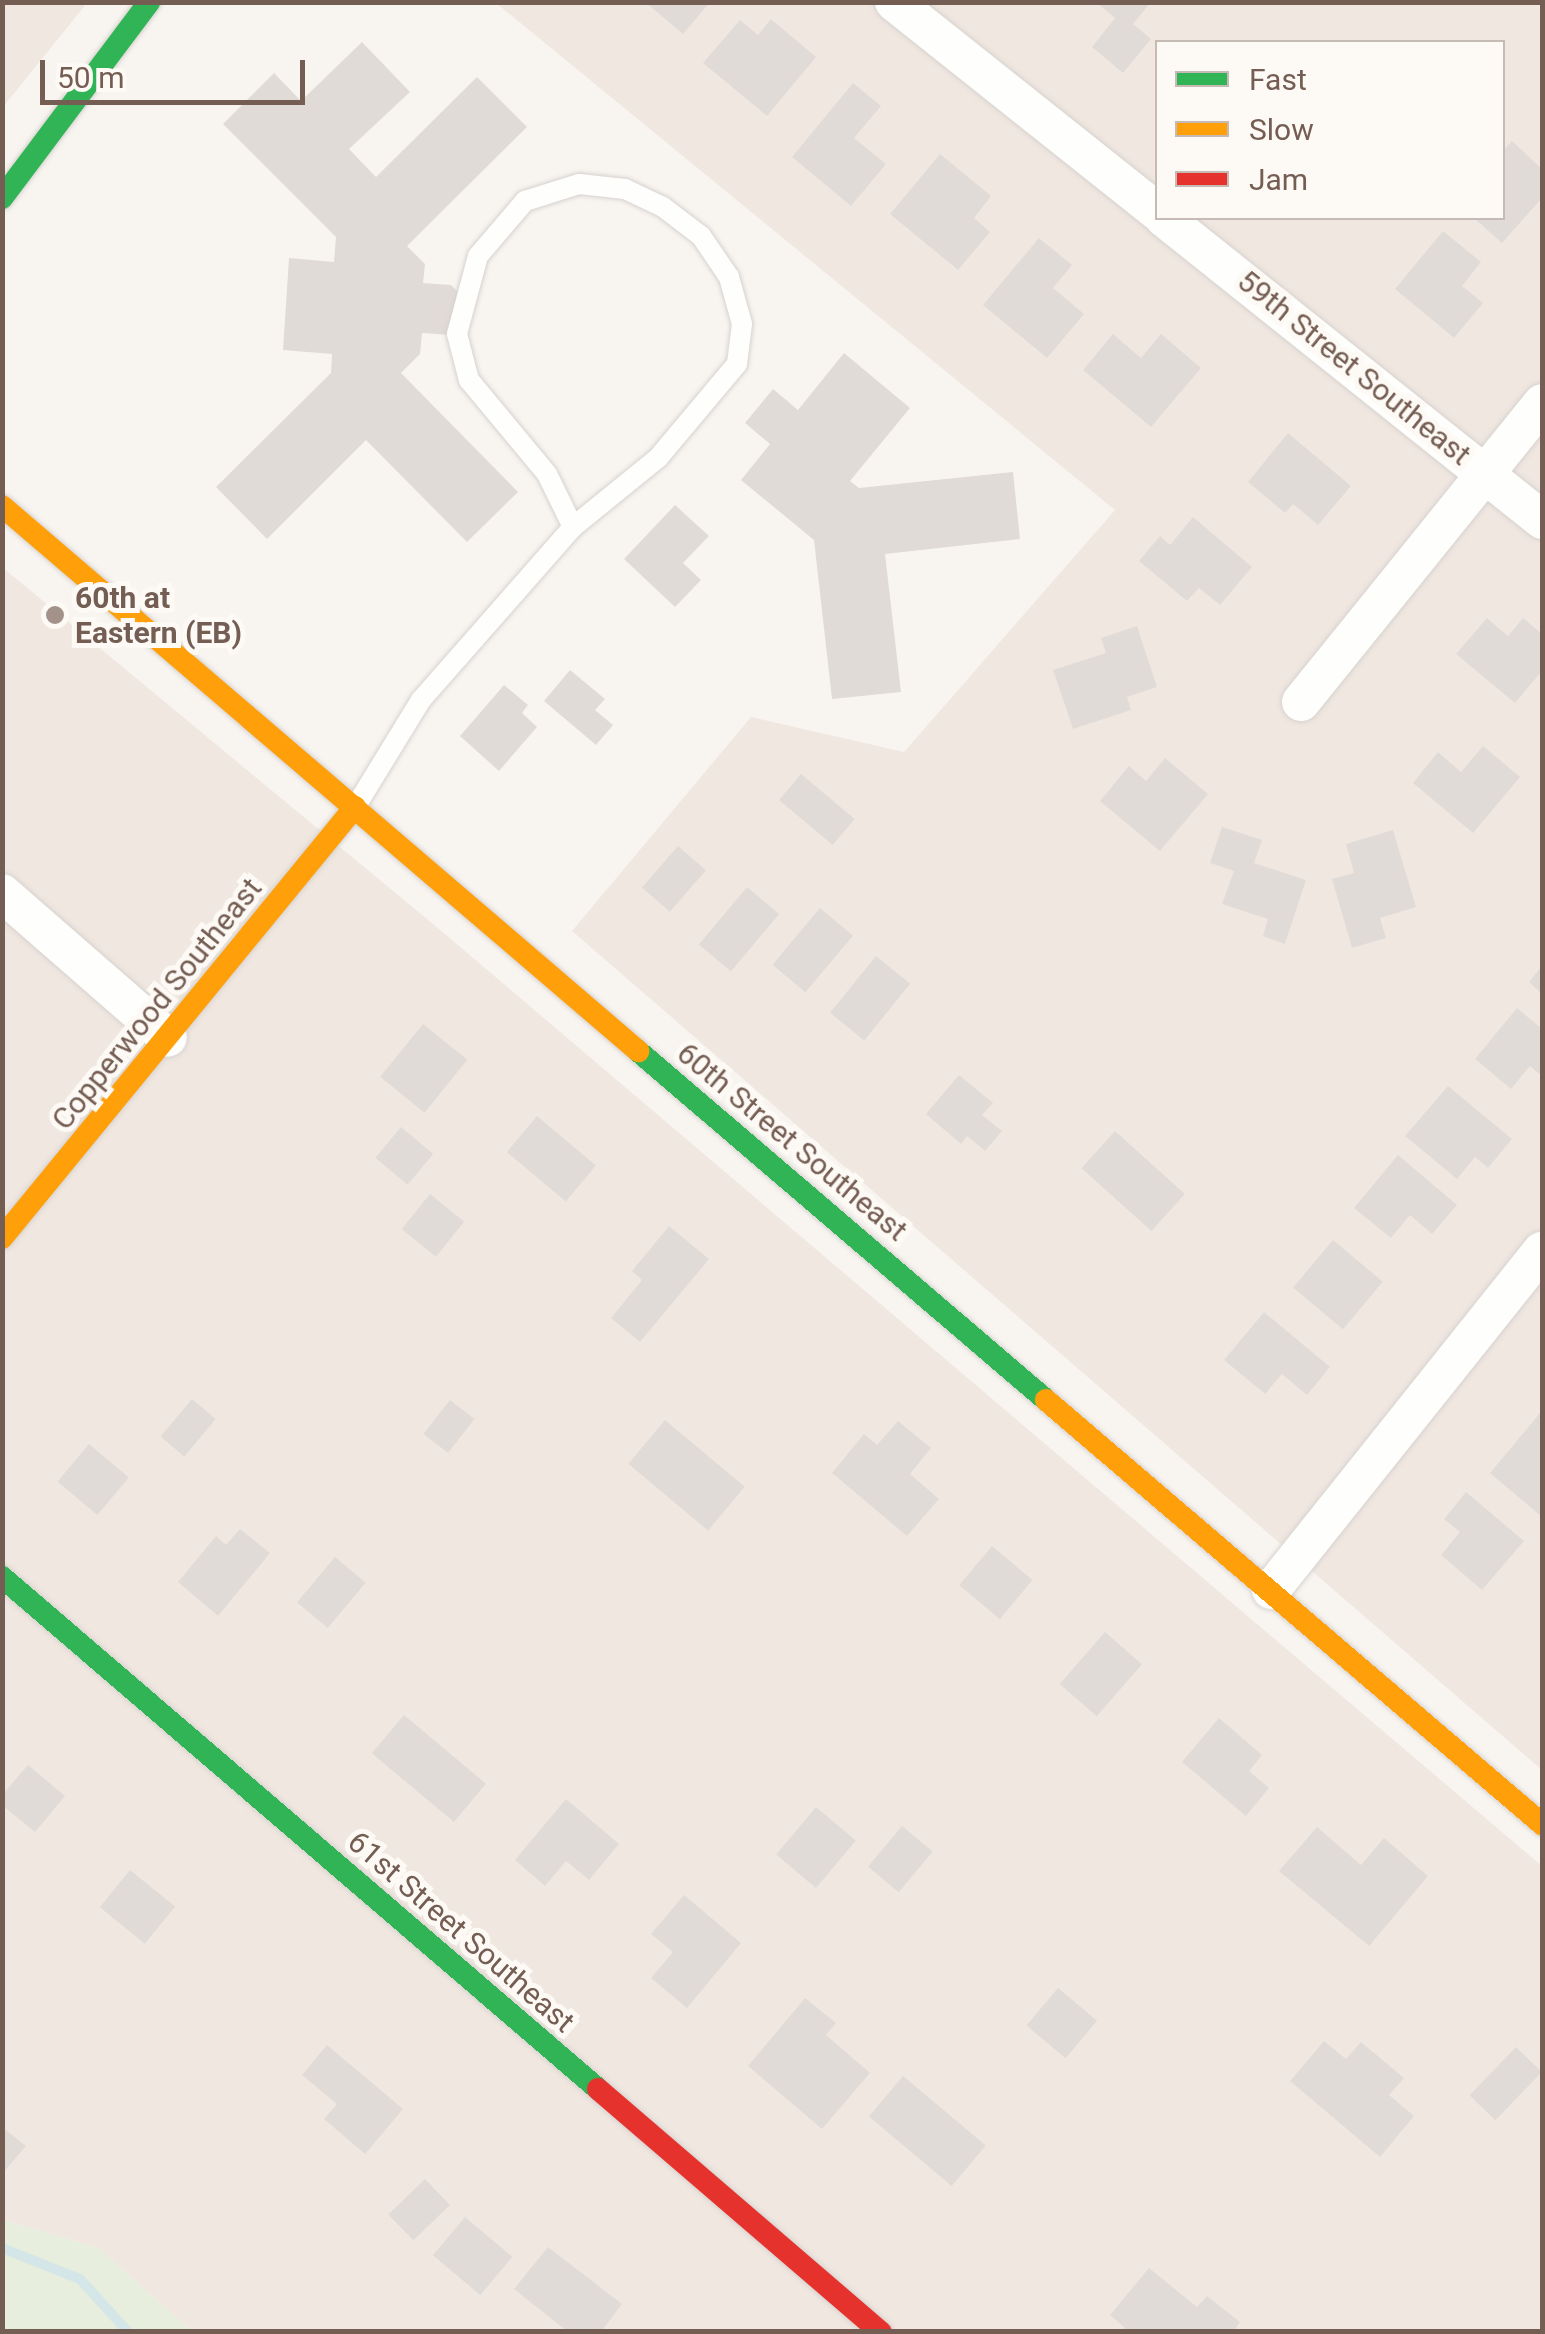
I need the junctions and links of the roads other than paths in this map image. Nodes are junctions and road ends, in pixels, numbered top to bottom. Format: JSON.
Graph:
{"nodes":[{"id":1,"x":149,"y":2,"type":"edge"},
{"id":2,"x":894,"y":2,"type":"edge"},
{"id":3,"x":2,"y":198,"type":"edge"},
{"id":4,"x":1155,"y":210,"type":"edge"},
{"id":5,"x":1167,"y":220,"type":"edge"},
{"id":6,"x":1542,"y":402,"type":"edge"},
{"id":7,"x":1486,"y":474,"type":"junction"},
{"id":8,"x":2,"y":506,"type":"edge"},
{"id":9,"x":1542,"y":520,"type":"edge"},
{"id":10,"x":573,"y":527,"type":"junction"},
{"id":11,"x":1301,"y":702,"type":"dead end"},
{"id":12,"x":355,"y":807,"type":"junction"},
{"id":13,"x":2,"y":893,"type":"edge"},
{"id":14,"x":168,"y":1038,"type":"junction"},
{"id":15,"x":6,"y":1227,"type":"edge"},
{"id":16,"x":1542,"y":1251,"type":"edge"},
{"id":17,"x":2,"y":1577,"type":"edge"},
{"id":18,"x":1271,"y":1590,"type":"junction"},
{"id":19,"x":1542,"y":1824,"type":"edge"},
{"id":20,"x":881,"y":2332,"type":"edge"}],
"edges":[{"from":1,"to":3,"type":"main road"},
{"from":2,"to":4,"type":"street"},
{"from":5,"to":7,"type":"street","name":"59th Street Southeast"},
{"from":6,"to":7,"type":"street"},
{"from":7,"to":9,"type":"street","name":"59th Street Southeast"},
{"from":7,"to":11,"type":"street"},
{"from":8,"to":12,"type":"main road","name":"60th Street Southeast"},
{"from":10,"to":10,"type":"lane"},
{"from":10,"to":12,"type":"lane"},
{"from":12,"to":14,"type":"main road","name":"Copperwood Southeast"},
{"from":12,"to":18,"type":"main road","name":"60th Street Southeast"},
{"from":13,"to":14,"type":"street"},
{"from":14,"to":15,"type":"main road","name":"Copperwood Southeast"},
{"from":16,"to":18,"type":"street"},
{"from":17,"to":20,"type":"main road","name":"61st Street Southeast"},
{"from":18,"to":19,"type":"main road","name":"60th Street Southeast"}]}
